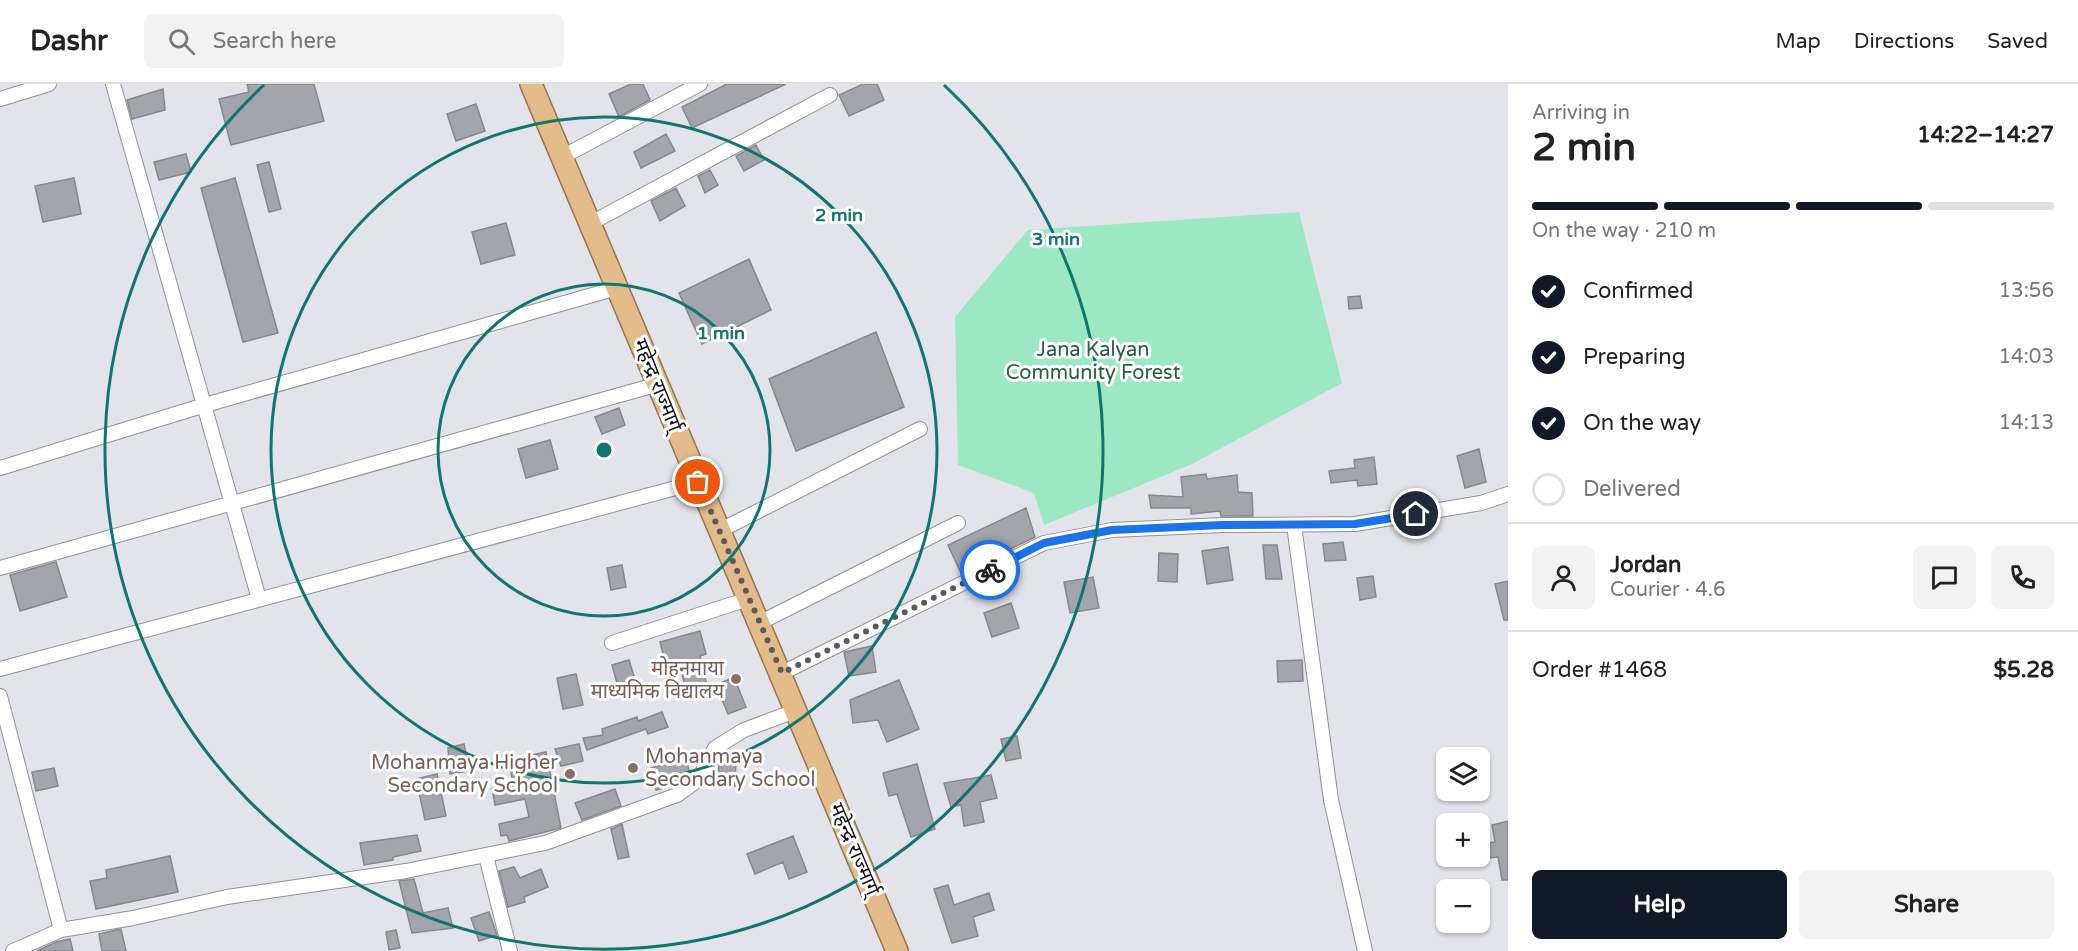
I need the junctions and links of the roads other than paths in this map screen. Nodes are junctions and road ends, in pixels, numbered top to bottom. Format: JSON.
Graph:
{"nodes":[{"id":1,"x":49,"y":84,"type":"edge"},
{"id":2,"x":113,"y":84,"type":"edge"},
{"id":3,"x":531,"y":84,"type":"edge"},
{"id":4,"x":700,"y":84,"type":"edge"},
{"id":5,"x":673,"y":90,"type":"edge"},
{"id":6,"x":830,"y":95,"type":"dead end"},
{"id":7,"x":0,"y":99,"type":"edge"},
{"id":8,"x":560,"y":158,"type":"junction"},
{"id":9,"x":589,"y":224,"type":"junction"},
{"id":10,"x":617,"y":288,"type":"junction"},
{"id":11,"x":659,"y":384,"type":"junction"},
{"id":12,"x":205,"y":405,"type":"junction"},
{"id":13,"x":920,"y":429,"type":"dead end"},
{"id":14,"x":0,"y":468,"type":"edge"},
{"id":15,"x":698,"y":482,"type":"junction"},
{"id":16,"x":1508,"y":494,"type":"edge"},
{"id":17,"x":232,"y":503,"type":"junction"},
{"id":18,"x":958,"y":523,"type":"dead end"},
{"id":19,"x":1293,"y":525,"type":"junction"},
{"id":20,"x":719,"y":531,"type":"junction"},
{"id":21,"x":0,"y":568,"type":"edge"},
{"id":22,"x":259,"y":599,"type":"junction"},
{"id":23,"x":748,"y":599,"type":"junction"},
{"id":24,"x":759,"y":622,"type":"junction"},
{"id":25,"x":612,"y":643,"type":"dead end"},
{"id":26,"x":0,"y":669,"type":"edge"},
{"id":27,"x":782,"y":673,"type":"junction"},
{"id":28,"x":0,"y":696,"type":"edge"},
{"id":29,"x":798,"y":711,"type":"junction"},
{"id":30,"x":6,"y":746,"type":"edge"},
{"id":31,"x":486,"y":856,"type":"junction"},
{"id":32,"x":61,"y":930,"type":"junction"},
{"id":33,"x":13,"y":951,"type":"edge"},
{"id":34,"x":510,"y":951,"type":"edge"},
{"id":35,"x":897,"y":951,"type":"edge"},
{"id":36,"x":1365,"y":951,"type":"edge"}],
"edges":[{"from":1,"to":7,"type":"street"},
{"from":2,"to":12,"type":"street"},
{"from":3,"to":8,"type":"highway","name":"महेन्द्र राज्मार्ग्"},
{"from":4,"to":5,"type":"street"},
{"from":5,"to":8,"type":"street"},
{"from":6,"to":9,"type":"street"},
{"from":8,"to":9,"type":"highway","name":"महेन्द्र राज्मार्ग्"},
{"from":9,"to":10,"type":"highway","name":"महेन्द्र राज्मार्ग्"},
{"from":10,"to":11,"type":"highway","name":"महेन्द्र राज्मार्ग्"},
{"from":10,"to":12,"type":"street"},
{"from":11,"to":15,"type":"highway","name":"महेन्द्र राज्मार्ग्"},
{"from":11,"to":17,"type":"street"},
{"from":12,"to":14,"type":"street"},
{"from":12,"to":17,"type":"street"},
{"from":13,"to":20,"type":"street"},
{"from":15,"to":20,"type":"highway","name":"महेन्द्र राज्मार्ग्"},
{"from":15,"to":22,"type":"street"},
{"from":16,"to":19,"type":"street"},
{"from":17,"to":21,"type":"street"},
{"from":17,"to":22,"type":"street"},
{"from":18,"to":24,"type":"street"},
{"from":19,"to":27,"type":"street"},
{"from":19,"to":36,"type":"street"},
{"from":20,"to":23,"type":"highway","name":"महेन्द्र राज्मार्ग्"},
{"from":22,"to":26,"type":"street"},
{"from":23,"to":24,"type":"highway","name":"महेन्द्र राज्मार्ग्"},
{"from":23,"to":25,"type":"street"},
{"from":24,"to":27,"type":"highway","name":"महेन्द्र राज्मार्ग्"},
{"from":27,"to":29,"type":"highway","name":"महेन्द्र राज्मार्ग्"},
{"from":28,"to":30,"type":"street"},
{"from":29,"to":31,"type":"street"},
{"from":29,"to":35,"type":"highway","name":"महेन्द्र राज्मार्ग्"},
{"from":30,"to":32,"type":"street"},
{"from":31,"to":32,"type":"street"},
{"from":31,"to":34,"type":"street"},
{"from":32,"to":33,"type":"street"}]}
